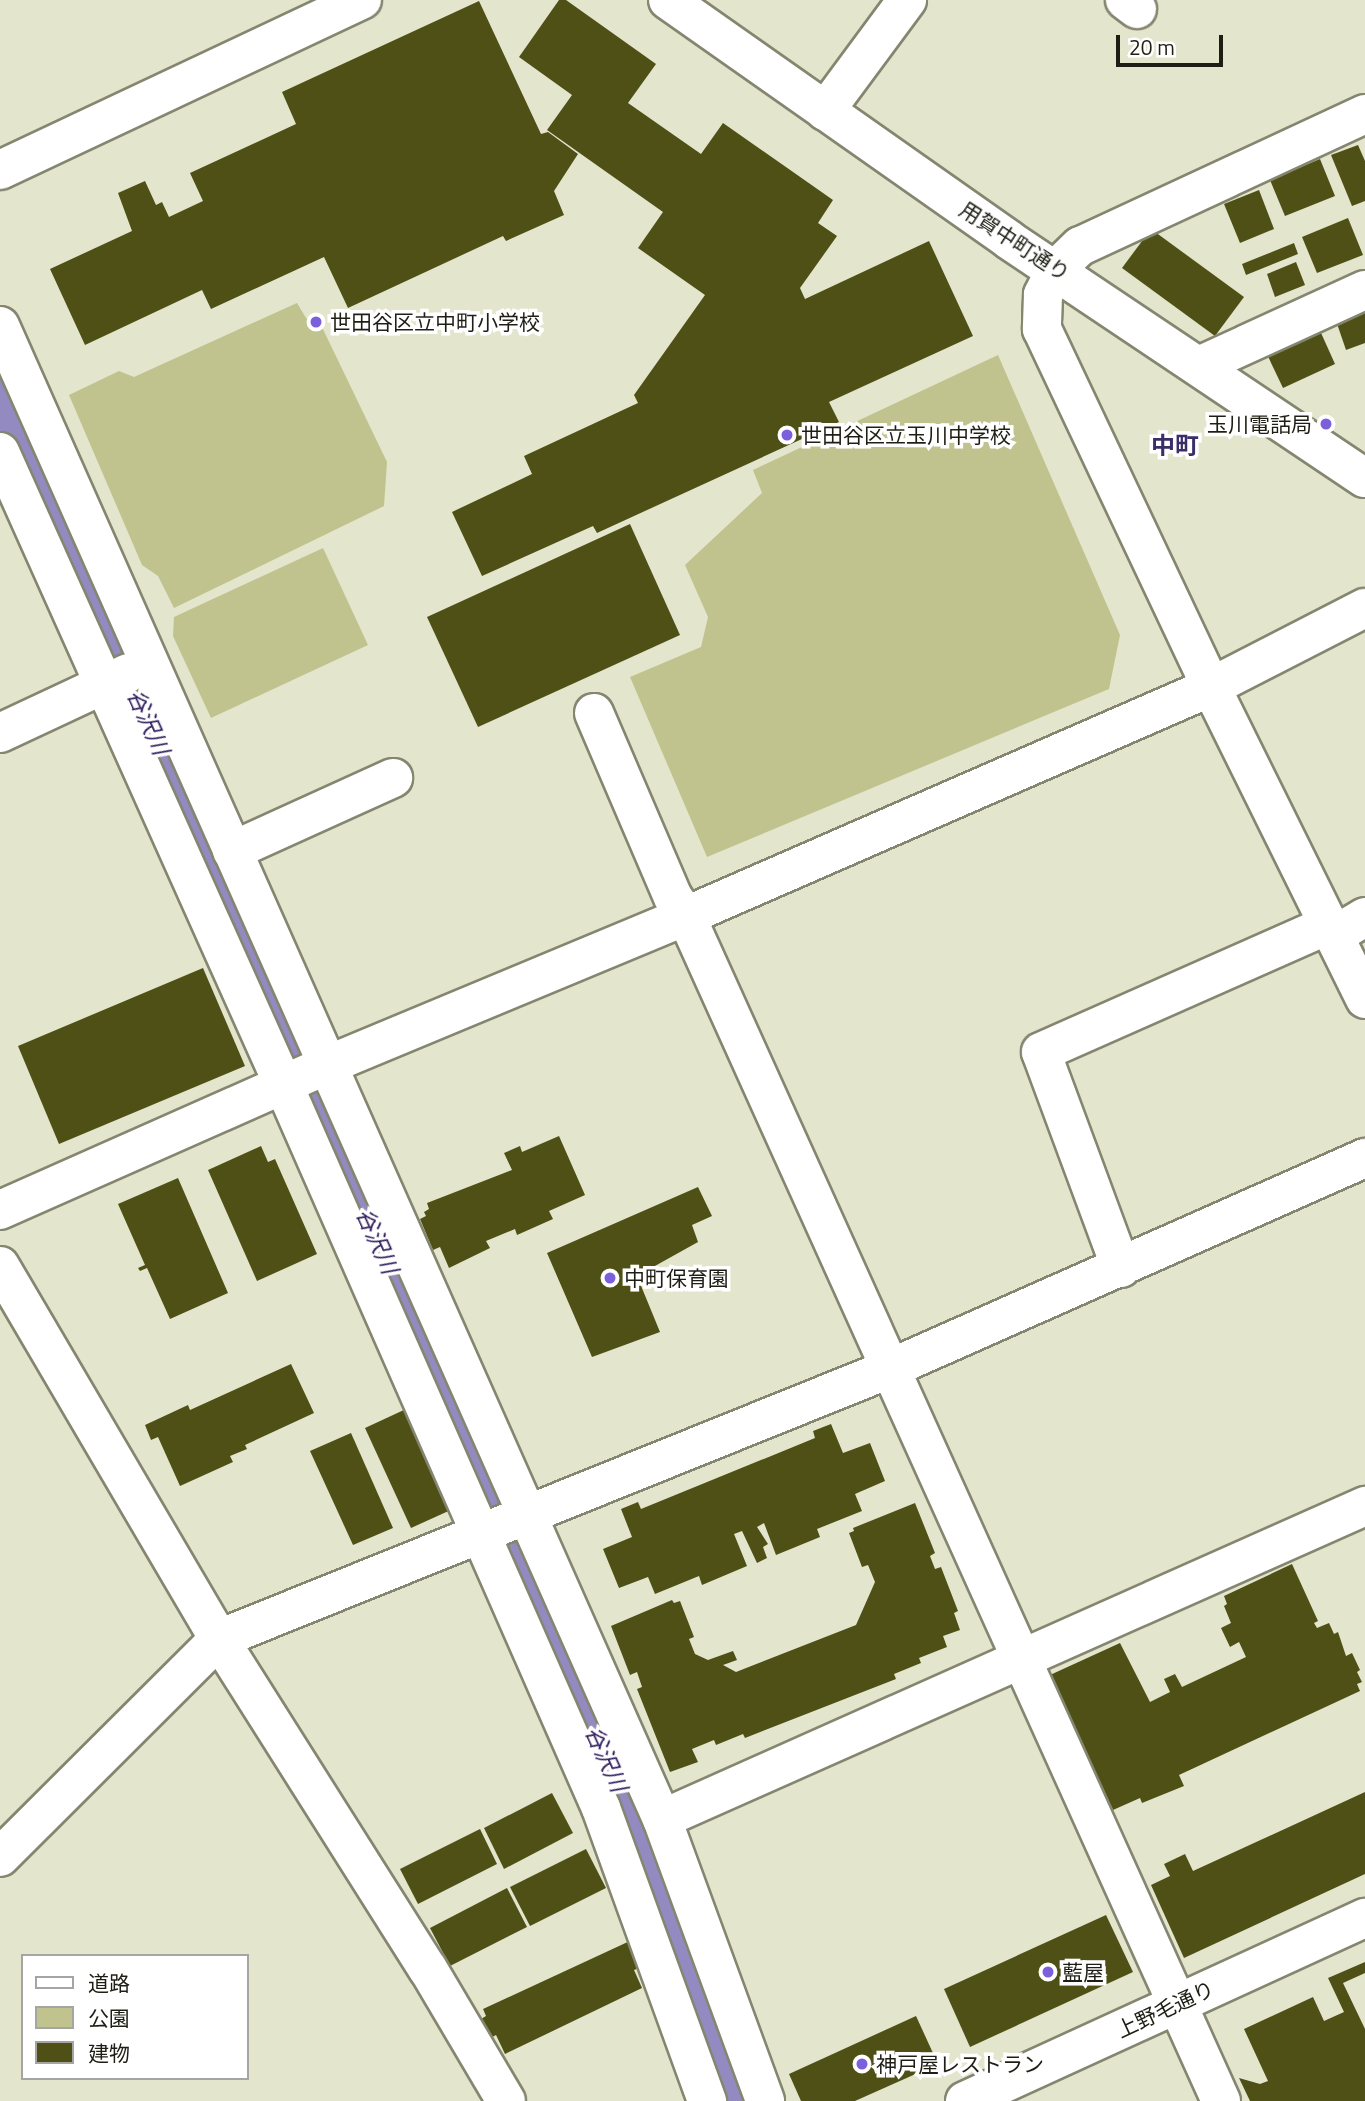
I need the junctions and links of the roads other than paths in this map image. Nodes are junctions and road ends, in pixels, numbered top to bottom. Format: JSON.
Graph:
{"nodes":[{"id":1,"x":362,"y":0,"type":"edge"},
{"id":2,"x":668,"y":0,"type":"edge"},
{"id":3,"x":907,"y":0,"type":"edge"},
{"id":4,"x":825,"y":111,"type":"junction"},
{"id":5,"x":1365,"y":114,"type":"edge"},
{"id":6,"x":0,"y":170,"type":"edge"},
{"id":7,"x":1056,"y":269,"type":"junction"},
{"id":8,"x":1365,"y":290,"type":"edge"},
{"id":9,"x":0,"y":326,"type":"edge"},
{"id":10,"x":1201,"y":365,"type":"junction"},
{"id":11,"x":0,"y":452,"type":"edge"},
{"id":12,"x":1365,"y":478,"type":"edge"},
{"id":13,"x":1365,"y":608,"type":"edge"},
{"id":14,"x":126,"y":674,"type":"junction"},
{"id":15,"x":1211,"y":687,"type":"junction"},
{"id":16,"x":594,"y":713,"type":"dead end"},
{"id":17,"x":0,"y":733,"type":"edge"},
{"id":18,"x":393,"y":778,"type":"dead end"},
{"id":19,"x":232,"y":851,"type":"junction"},
{"id":20,"x":686,"y":916,"type":"junction"},
{"id":21,"x":1343,"y":925,"type":"edge"},
{"id":22,"x":1365,"y":999,"type":"edge"},
{"id":23,"x":330,"y":1064,"type":"junction"},
{"id":24,"x":284,"y":1086,"type":"junction"},
{"id":25,"x":1365,"y":1158,"type":"edge"},
{"id":26,"x":0,"y":1210,"type":"edge"},
{"id":27,"x":0,"y":1266,"type":"edge"},
{"id":28,"x":1121,"y":1268,"type":"junction"},
{"id":29,"x":889,"y":1369,"type":"junction"},
{"id":30,"x":1365,"y":1506,"type":"edge"},
{"id":31,"x":529,"y":1514,"type":"junction"},
{"id":32,"x":480,"y":1532,"type":"junction"},
{"id":33,"x":219,"y":1639,"type":"junction"},
{"id":34,"x":1023,"y":1658,"type":"junction"},
{"id":35,"x":662,"y":1819,"type":"junction"},
{"id":36,"x":0,"y":1857,"type":"edge"},
{"id":37,"x":1365,"y":1918,"type":"edge"},
{"id":38,"x":1177,"y":2004,"type":"junction"},
{"id":39,"x":506,"y":2101,"type":"edge"},
{"id":40,"x":707,"y":2101,"type":"edge"},
{"id":41,"x":765,"y":2101,"type":"edge"},
{"id":42,"x":965,"y":2101,"type":"edge"},
{"id":43,"x":1221,"y":2101,"type":"edge"}],
"edges":[{"from":1,"to":6,"type":"street"},
{"from":2,"to":4,"type":"street","name":"用賀中町通り"},
{"from":3,"to":4,"type":"street"},
{"from":4,"to":7,"type":"street","name":"用賀中町通り"},
{"from":5,"to":7,"type":"street"},
{"from":7,"to":10,"type":"street","name":"用賀中町通り"},
{"from":7,"to":15,"type":"street"},
{"from":8,"to":10,"type":"street"},
{"from":9,"to":14,"type":"street"},
{"from":10,"to":12,"type":"street","name":"用賀中町通り"},
{"from":11,"to":14,"type":"street"},
{"from":13,"to":15,"type":"street"},
{"from":14,"to":17,"type":"street"},
{"from":14,"to":19,"type":"street"},
{"from":14,"to":24,"type":"street"},
{"from":15,"to":20,"type":"street"},
{"from":15,"to":21,"type":"street"},
{"from":16,"to":20,"type":"street"},
{"from":18,"to":19,"type":"street"},
{"from":19,"to":23,"type":"street"},
{"from":20,"to":23,"type":"street"},
{"from":20,"to":29,"type":"street"},
{"from":21,"to":22,"type":"street"},
{"from":21,"to":28,"type":"street"},
{"from":23,"to":24,"type":"street"},
{"from":23,"to":31,"type":"street"},
{"from":24,"to":26,"type":"street"},
{"from":24,"to":32,"type":"street"},
{"from":25,"to":28,"type":"street"},
{"from":27,"to":33,"type":"street"},
{"from":28,"to":29,"type":"street"},
{"from":29,"to":31,"type":"street"},
{"from":29,"to":34,"type":"street"},
{"from":30,"to":34,"type":"street"},
{"from":31,"to":32,"type":"street"},
{"from":31,"to":35,"type":"street"},
{"from":32,"to":33,"type":"street"},
{"from":32,"to":40,"type":"street"},
{"from":33,"to":36,"type":"street"},
{"from":33,"to":39,"type":"street"},
{"from":34,"to":35,"type":"street"},
{"from":34,"to":38,"type":"street"},
{"from":35,"to":41,"type":"street"},
{"from":37,"to":38,"type":"street","name":"上野毛通り"},
{"from":38,"to":42,"type":"street","name":"上野毛通り"},
{"from":38,"to":43,"type":"street"}]}
